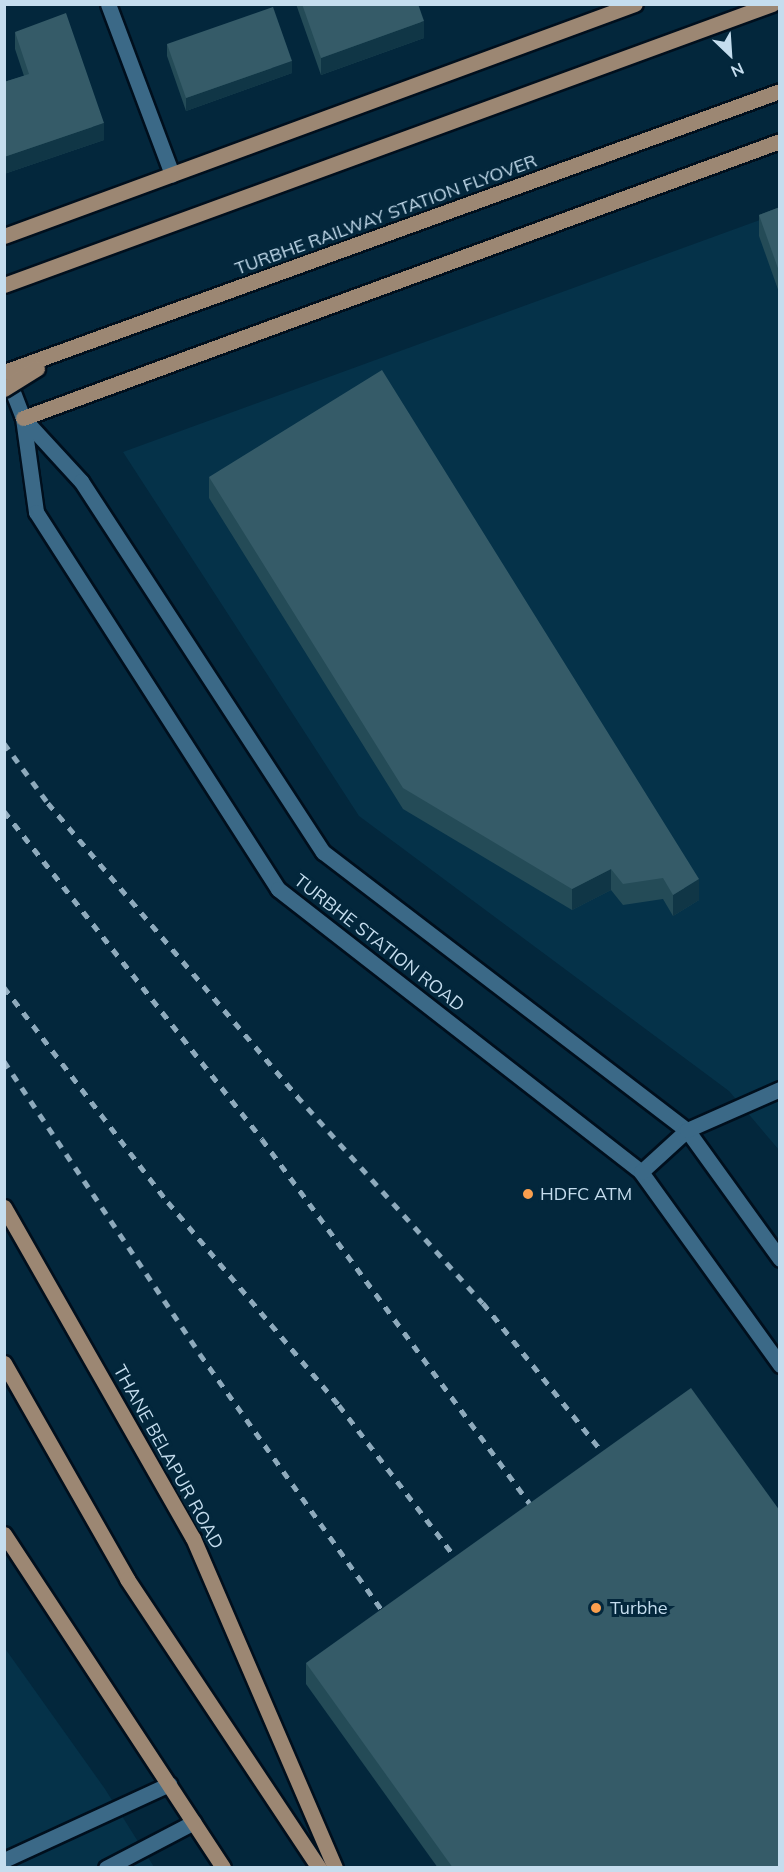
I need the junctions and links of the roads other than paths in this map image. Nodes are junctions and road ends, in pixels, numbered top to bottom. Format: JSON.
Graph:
{"nodes":[{"id":1,"x":108,"y":4,"type":"edge"},
{"id":2,"x":635,"y":4,"type":"edge"},
{"id":3,"x":772,"y":4,"type":"edge"},
{"id":4,"x":780,"y":91,"type":"edge"},
{"id":5,"x":780,"y":141,"type":"edge"},
{"id":6,"x":172,"y":174,"type":"junction"},
{"id":7,"x":4,"y":236,"type":"edge"},
{"id":8,"x":4,"y":285,"type":"edge"},
{"id":9,"x":52,"y":358,"type":"junction"},
{"id":10,"x":4,"y":372,"type":"edge"},
{"id":11,"x":4,"y":389,"type":"edge"},
{"id":12,"x":22,"y":418,"type":"junction"},
{"id":13,"x":780,"y":1089,"type":"edge"},
{"id":14,"x":687,"y":1130,"type":"junction"},
{"id":15,"x":641,"y":1172,"type":"junction"},
{"id":16,"x":4,"y":1207,"type":"edge"},
{"id":17,"x":780,"y":1259,"type":"edge"},
{"id":18,"x":4,"y":1364,"type":"edge"},
{"id":19,"x":780,"y":1365,"type":"edge"},
{"id":20,"x":4,"y":1534,"type":"edge"},
{"id":21,"x":169,"y":1784,"type":"junction"},
{"id":22,"x":194,"y":1822,"type":"junction"},
{"id":23,"x":4,"y":1860,"type":"edge"},
{"id":24,"x":106,"y":1868,"type":"edge"},
{"id":25,"x":223,"y":1868,"type":"edge"},
{"id":26,"x":319,"y":1868,"type":"edge"},
{"id":27,"x":335,"y":1868,"type":"edge"}],
"edges":[{"from":1,"to":6,"type":"street"},
{"from":2,"to":6,"type":"main road"},
{"from":3,"to":8,"type":"main road"},
{"from":4,"to":9,"type":"main road","name":"TURBHE RAILWAY STATION FLYOVER","bridge":true},
{"from":5,"to":12,"type":"main road"},
{"from":6,"to":7,"type":"main road"},
{"from":9,"to":10,"type":"main road","name":"TURBHE RAILWAY STATION FLYOVER","bridge":true},
{"from":9,"to":11,"type":"main road","bridge":true},
{"from":10,"to":12,"type":"street","name":"TURBHE STATION ROAD"},
{"from":12,"to":14,"type":"street","name":"TURBHE STATION ROAD"},
{"from":12,"to":15,"type":"street","name":"TURBHE STATION ROAD"},
{"from":13,"to":14,"type":"street"},
{"from":14,"to":15,"type":"street"},
{"from":14,"to":17,"type":"street","name":"TURBHE STATION ROAD"},
{"from":15,"to":19,"type":"street","name":"TURBHE STATION ROAD"},
{"from":16,"to":27,"type":"main road","name":"THANE BELAPUR ROAD"},
{"from":18,"to":26,"type":"main road"},
{"from":20,"to":21,"type":"main road"},
{"from":21,"to":22,"type":"main road"},
{"from":21,"to":23,"type":"street"},
{"from":22,"to":24,"type":"street"},
{"from":22,"to":25,"type":"main road"}]}
